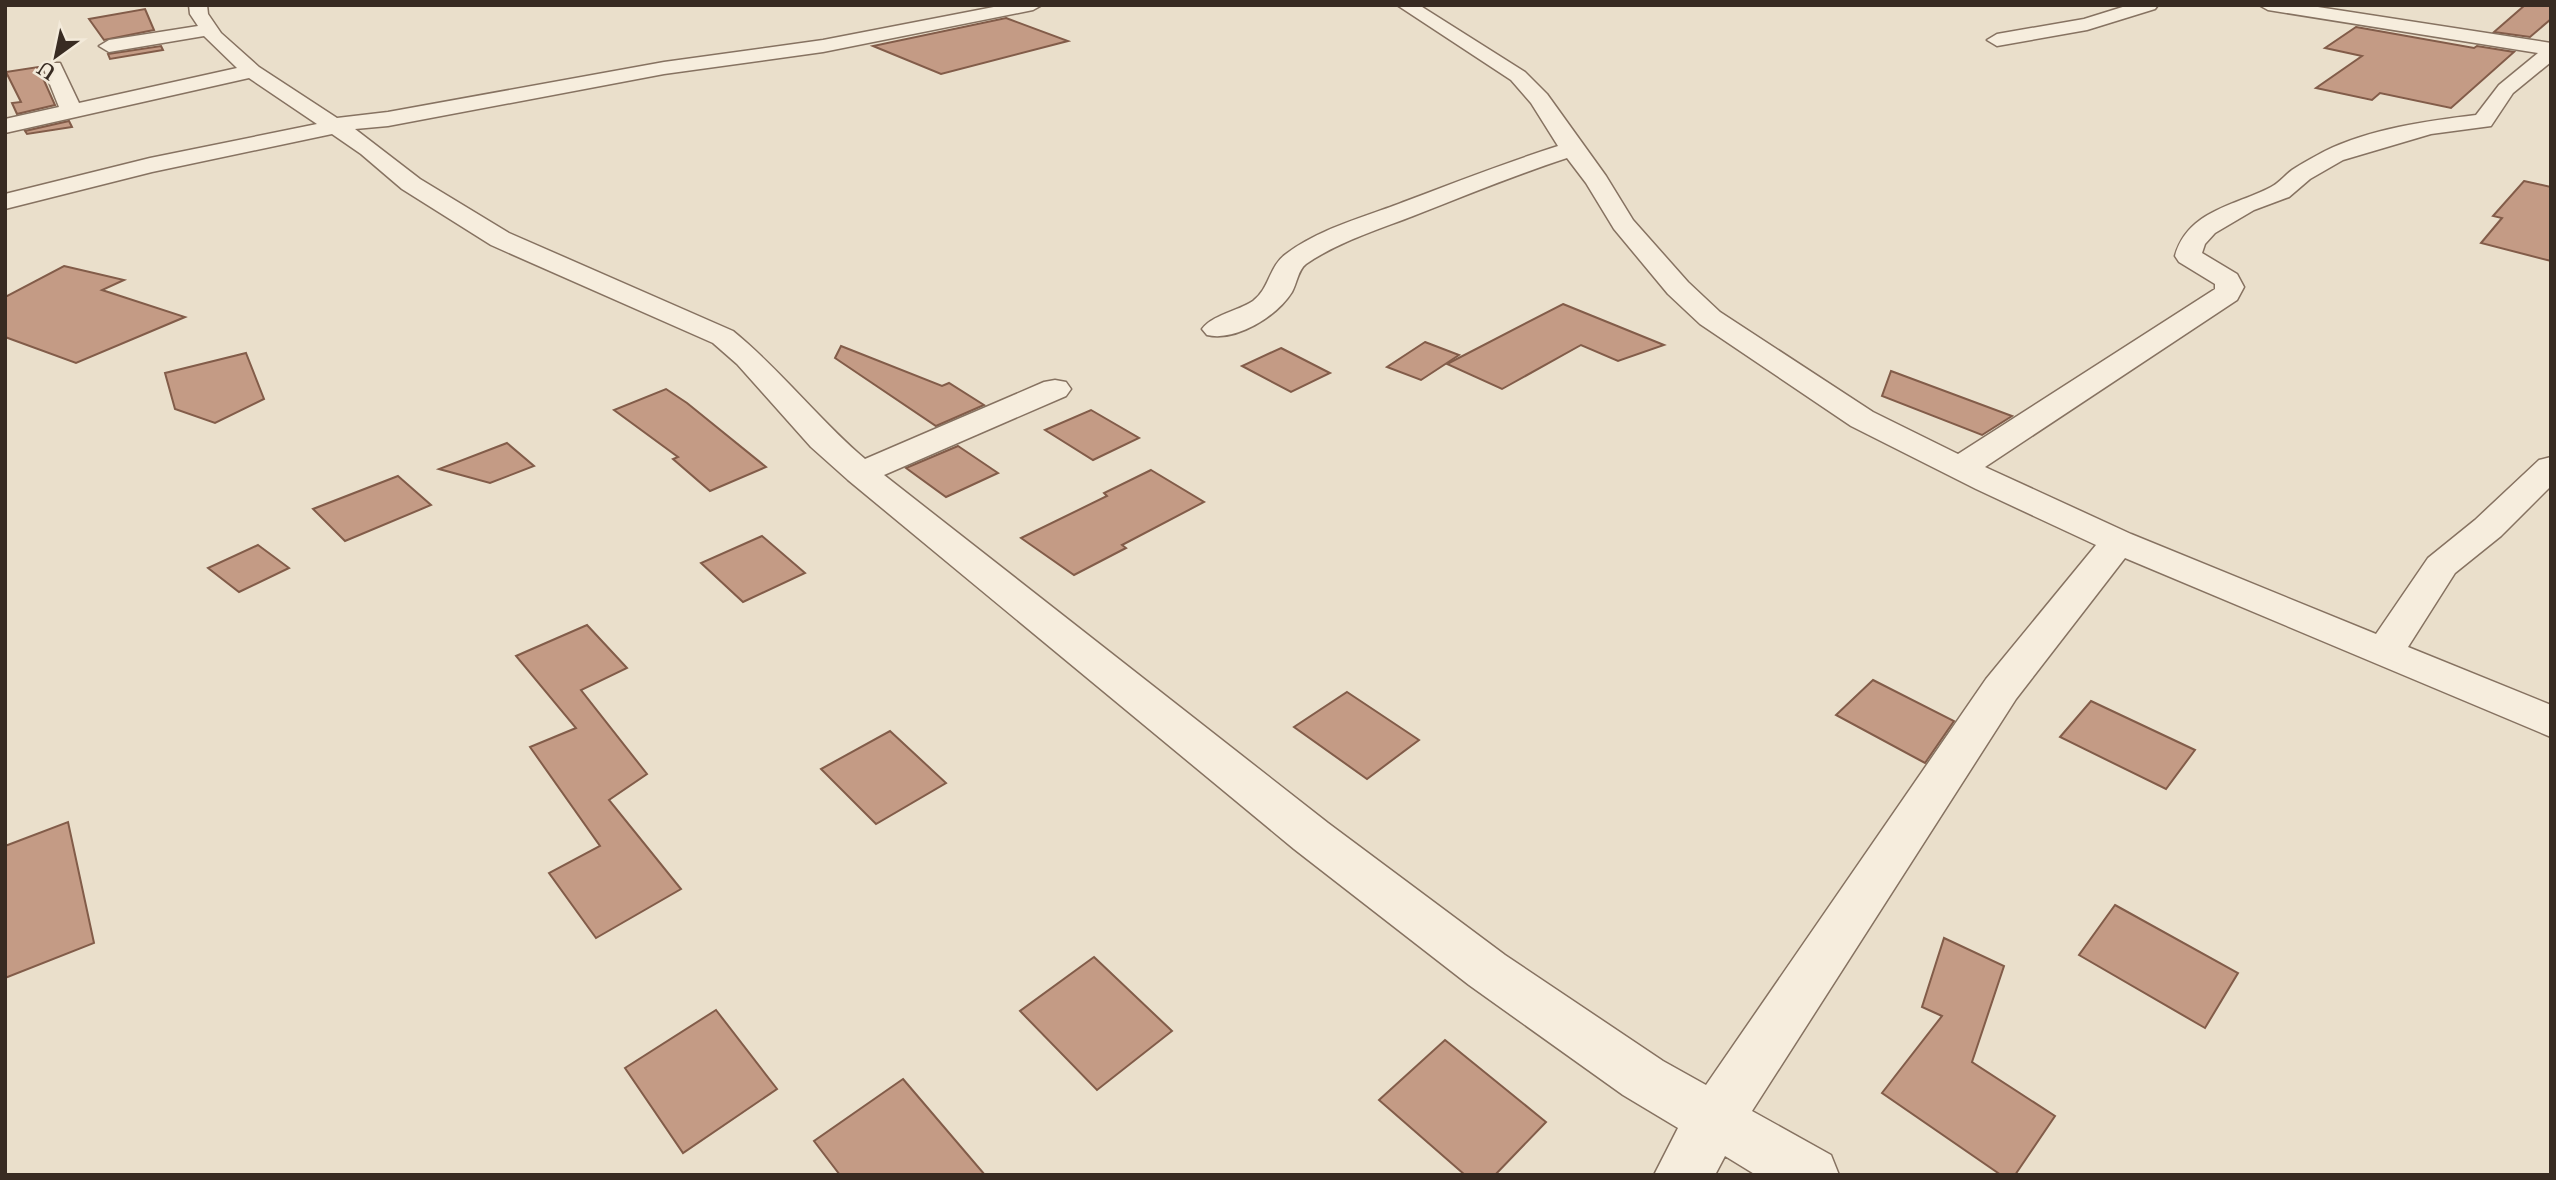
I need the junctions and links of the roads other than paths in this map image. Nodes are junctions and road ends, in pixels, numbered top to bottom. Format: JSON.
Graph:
{"nodes":[{"id":1,"x":198,"y":5,"type":"edge"},
{"id":2,"x":1033,"y":5,"type":"edge"},
{"id":3,"x":1406,"y":5,"type":"edge"},
{"id":4,"x":2148,"y":5,"type":"edge"},
{"id":5,"x":2268,"y":5,"type":"edge"},
{"id":6,"x":904,"y":10,"type":"dead end"},
{"id":7,"x":933,"y":25,"type":"junction"},
{"id":8,"x":209,"y":30,"type":"junction"},
{"id":9,"x":1997,"y":40,"type":"dead end"},
{"id":10,"x":109,"y":46,"type":"dead end"},
{"id":11,"x":2551,"y":51,"type":"edge"},
{"id":12,"x":53,"y":67,"type":"dead end"},
{"id":13,"x":252,"y":71,"type":"junction"},
{"id":14,"x":71,"y":111,"type":"junction"},
{"id":15,"x":5,"y":126,"type":"edge"},
{"id":16,"x":335,"y":126,"type":"junction"},
{"id":17,"x":1572,"y":149,"type":"junction"},
{"id":18,"x":5,"y":202,"type":"edge"},
{"id":19,"x":1217,"y":329,"type":"dead end"},
{"id":20,"x":1055,"y":389,"type":"dead end"},
{"id":21,"x":2551,"y":467,"type":"edge"},
{"id":22,"x":1960,"y":468,"type":"junction"},
{"id":23,"x":860,"y":473,"type":"junction"},
{"id":24,"x":2118,"y":542,"type":"junction"},
{"id":25,"x":2385,"y":652,"type":"junction"},
{"id":26,"x":2551,"y":722,"type":"edge"},
{"id":27,"x":1714,"y":1121,"type":"junction"},
{"id":28,"x":1683,"y":1175,"type":"edge"},
{"id":29,"x":1810,"y":1175,"type":"edge"}],
"edges":[{"from":1,"to":8,"type":"street"},
{"from":2,"to":7,"type":"street"},
{"from":3,"to":17,"type":"street"},
{"from":4,"to":9,"type":"street"},
{"from":5,"to":11,"type":"street"},
{"from":6,"to":7,"type":"street"},
{"from":7,"to":16,"type":"street"},
{"from":8,"to":10,"type":"street"},
{"from":8,"to":13,"type":"street"},
{"from":11,"to":22,"type":"street"},
{"from":12,"to":14,"type":"street"},
{"from":13,"to":14,"type":"street"},
{"from":13,"to":16,"type":"street"},
{"from":14,"to":15,"type":"street"},
{"from":16,"to":18,"type":"street"},
{"from":16,"to":23,"type":"street"},
{"from":17,"to":19,"type":"street"},
{"from":17,"to":22,"type":"street"},
{"from":20,"to":23,"type":"street"},
{"from":21,"to":25,"type":"street"},
{"from":22,"to":24,"type":"street"},
{"from":23,"to":27,"type":"street"},
{"from":24,"to":25,"type":"street"},
{"from":24,"to":27,"type":"street"},
{"from":25,"to":26,"type":"street"},
{"from":27,"to":28,"type":"street"},
{"from":27,"to":29,"type":"street"}]}
